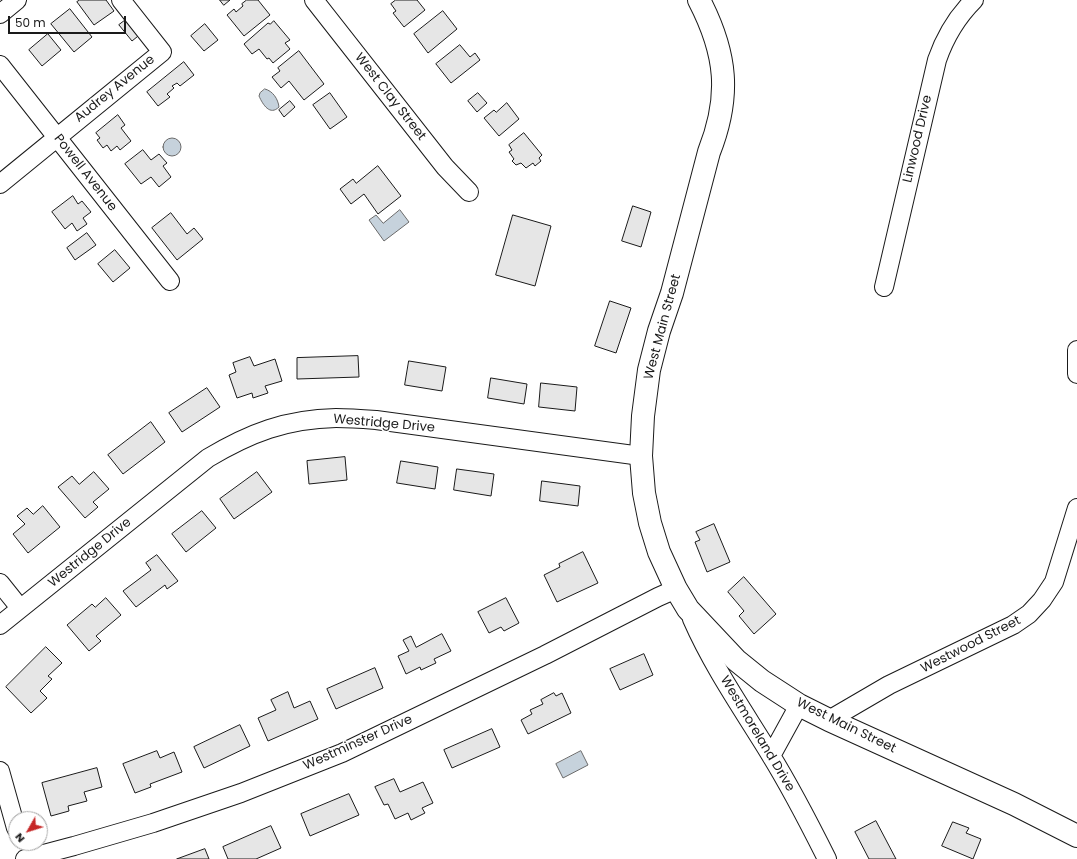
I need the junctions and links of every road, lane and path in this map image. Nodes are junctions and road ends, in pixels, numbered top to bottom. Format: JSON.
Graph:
{"nodes":[{"id":1,"x":17,"y":0,"type":"edge"},
{"id":2,"x":121,"y":0,"type":"edge"},
{"id":3,"x":314,"y":0,"type":"edge"},
{"id":4,"x":699,"y":0,"type":"edge"},
{"id":5,"x":974,"y":0,"type":"edge"},
{"id":6,"x":0,"y":14,"type":"edge"},
{"id":7,"x":0,"y":65,"type":"edge"},
{"id":8,"x":57,"y":137,"type":"junction"},
{"id":9,"x":0,"y":184,"type":"edge"},
{"id":10,"x":469,"y":192,"type":"dead end"},
{"id":11,"x":170,"y":281,"type":"dead end"},
{"id":12,"x":884,"y":287,"type":"dead end"},
{"id":13,"x":1077,"y":350,"type":"edge"},
{"id":14,"x":1077,"y":374,"type":"edge"},
{"id":15,"x":642,"y":456,"type":"junction"},
{"id":16,"x":1077,"y":508,"type":"edge"},
{"id":17,"x":0,"y":583,"type":"edge"},
{"id":18,"x":676,"y":589,"type":"junction"},
{"id":19,"x":20,"y":608,"type":"junction"},
{"id":20,"x":688,"y":609,"type":"junction"},
{"id":21,"x":0,"y":625,"type":"edge"},
{"id":22,"x":799,"y":705,"type":"junction"},
{"id":23,"x":829,"y":720,"type":"junction"},
{"id":24,"x":771,"y":756,"type":"junction"},
{"id":25,"x":0,"y":771,"type":"edge"},
{"id":26,"x":11,"y":811,"type":"edge"},
{"id":27,"x":1077,"y":836,"type":"edge"},
{"id":28,"x":25,"y":859,"type":"edge"},
{"id":29,"x":828,"y":859,"type":"edge"}],
"edges":[{"from":1,"to":6,"type":"street"},
{"from":2,"to":8,"type":"street","name":"Audrey Avenue"},
{"from":3,"to":10,"type":"street","name":"West Clay Street"},
{"from":4,"to":15,"type":"main road","name":"West Main Street"},
{"from":5,"to":12,"type":"street","name":"Linwood Drive"},
{"from":7,"to":8,"type":"street","name":"Powell Avenue"},
{"from":8,"to":9,"type":"street","name":"Audrey Avenue"},
{"from":8,"to":11,"type":"street","name":"Powell Avenue"},
{"from":13,"to":14,"type":"street"},
{"from":15,"to":18,"type":"main road","name":"West Main Street"},
{"from":15,"to":19,"type":"street","name":"Westridge Drive"},
{"from":16,"to":23,"type":"street","name":"Westwood Street"},
{"from":17,"to":19,"type":"street"},
{"from":18,"to":20,"type":"main road","name":"West Main Street"},
{"from":18,"to":28,"type":"street","name":"Westminster Drive"},
{"from":19,"to":21,"type":"street","name":"Westridge Drive"},
{"from":20,"to":22,"type":"main road","name":"West Main Street"},
{"from":20,"to":24,"type":"street","name":"Westmoreland Drive"},
{"from":22,"to":23,"type":"main road","name":"West Main Street"},
{"from":22,"to":24,"type":"street"},
{"from":23,"to":27,"type":"main road","name":"West Main Street"},
{"from":24,"to":29,"type":"street","name":"Westmoreland Drive"},
{"from":25,"to":26,"type":"street"}]}
